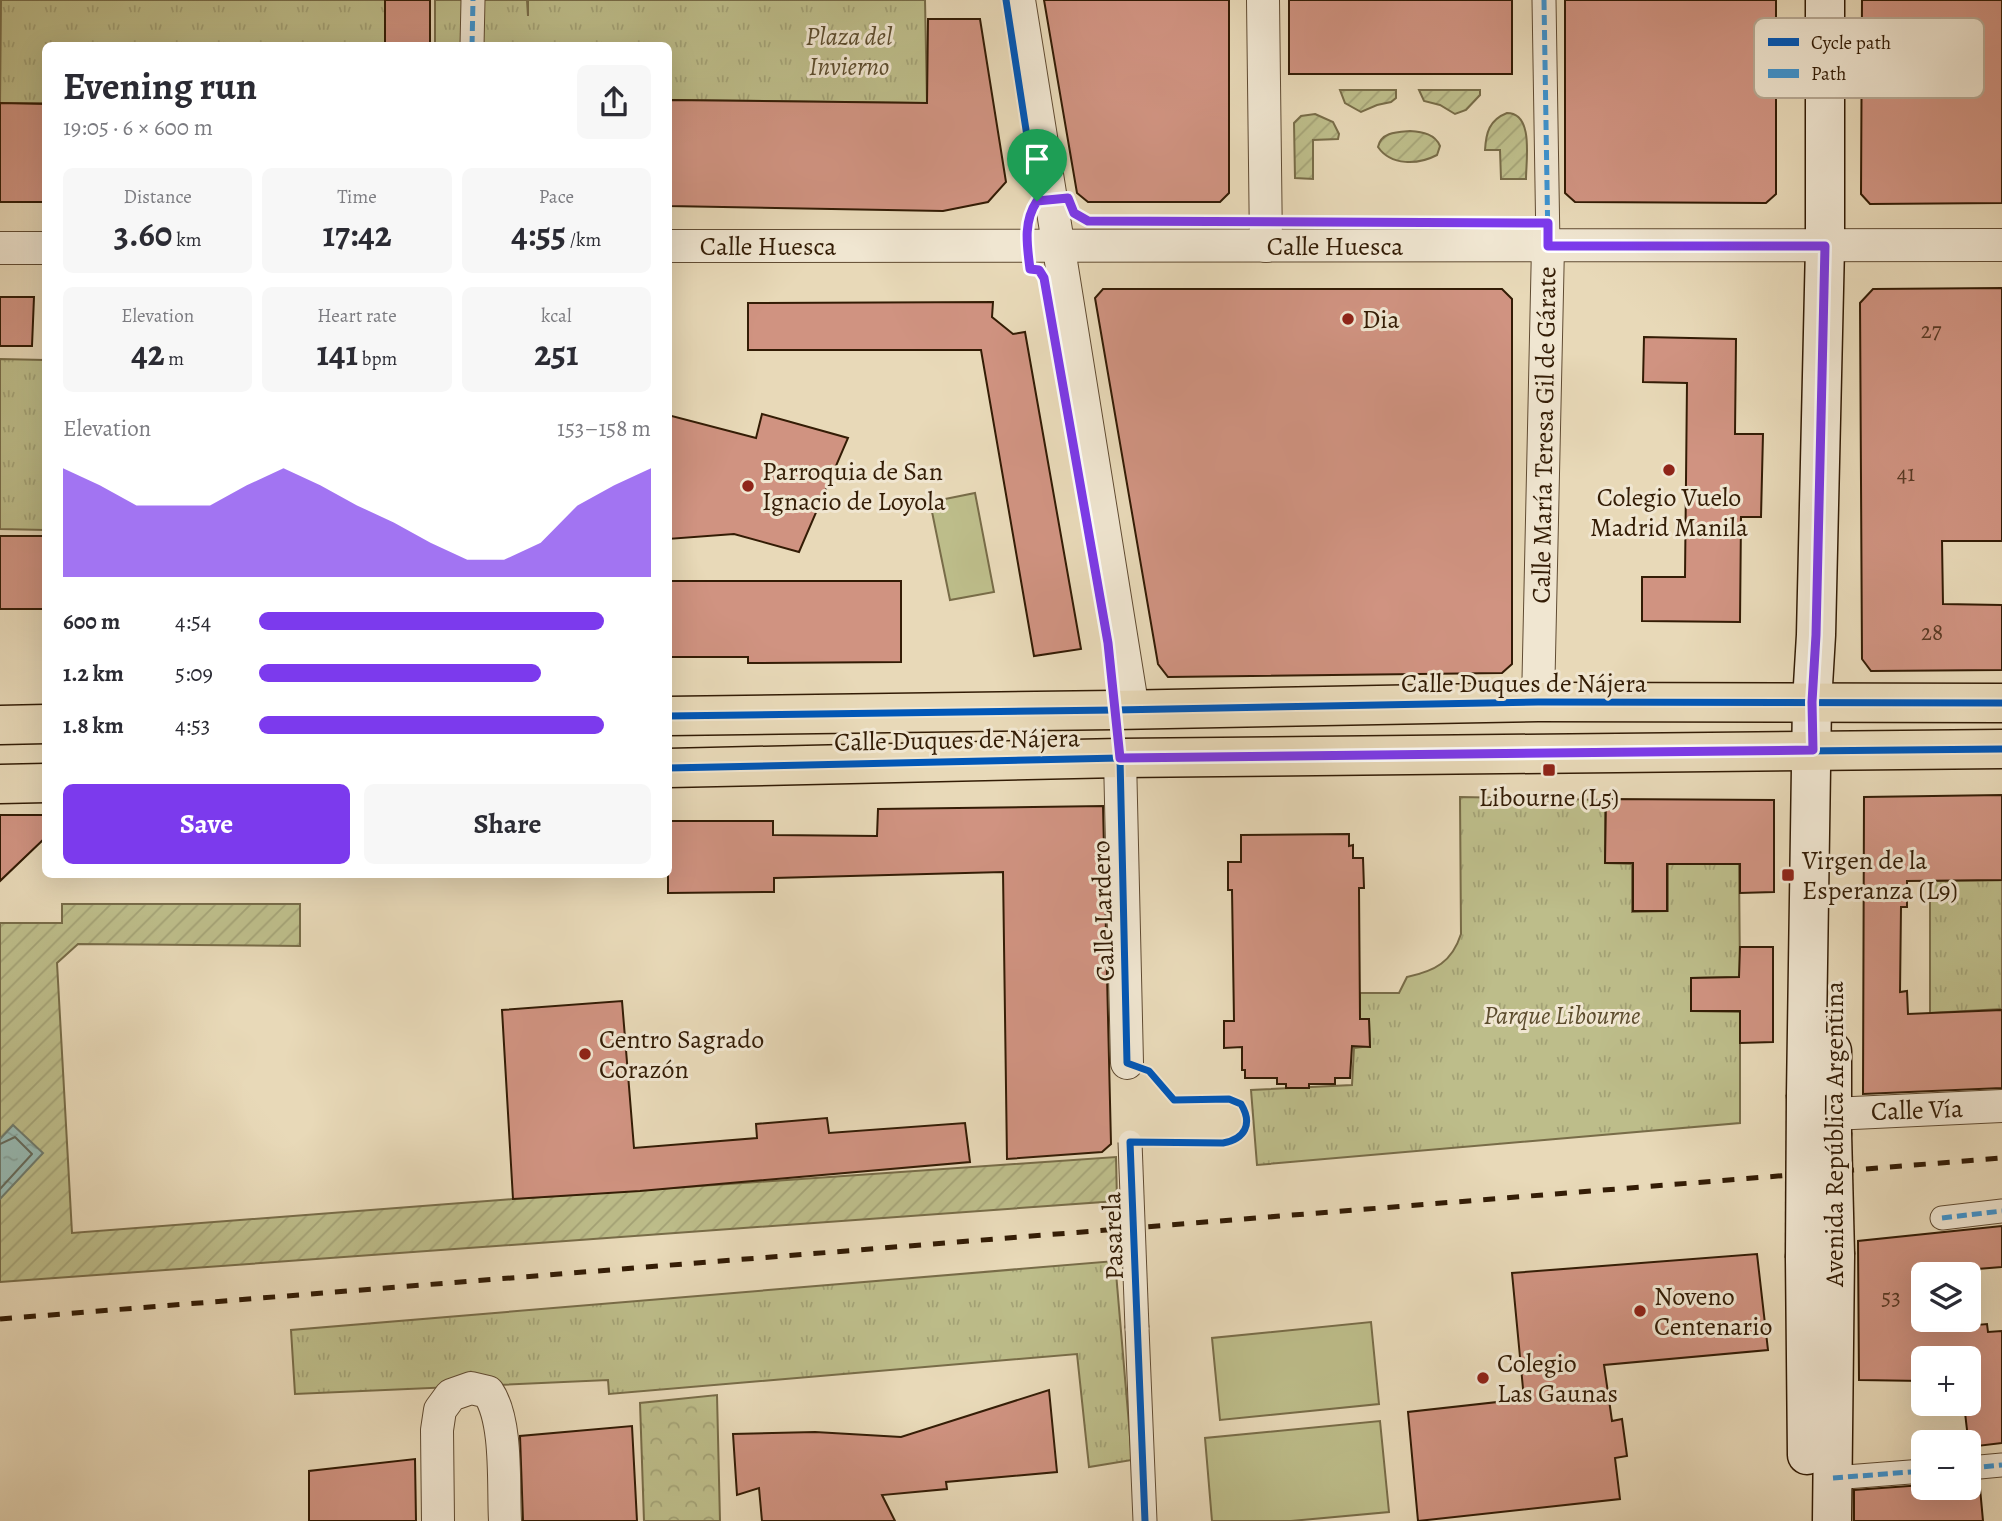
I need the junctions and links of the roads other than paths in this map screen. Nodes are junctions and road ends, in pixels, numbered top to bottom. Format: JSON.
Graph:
{"nodes":[{"id":1,"x":472,"y":0,"type":"edge"},
{"id":2,"x":1019,"y":0,"type":"edge"},
{"id":3,"x":1263,"y":0,"type":"edge"},
{"id":4,"x":1544,"y":0,"type":"edge"},
{"id":5,"x":1825,"y":0,"type":"edge"},
{"id":6,"x":1825,"y":18,"type":"edge"},
{"id":7,"x":472,"y":42,"type":"edge"},
{"id":8,"x":1825,"y":98,"type":"edge"},
{"id":9,"x":2002,"y":245,"type":"edge"},
{"id":10,"x":672,"y":246,"type":"edge"},
{"id":11,"x":1057,"y":246,"type":"junction"},
{"id":12,"x":1266,"y":246,"type":"junction"},
{"id":13,"x":1548,"y":246,"type":"junction"},
{"id":14,"x":1825,"y":246,"type":"junction"},
{"id":15,"x":0,"y":248,"type":"edge"},
{"id":16,"x":42,"y":248,"type":"edge"},
{"id":17,"x":1538,"y":702,"type":"junction"},
{"id":18,"x":1812,"y":702,"type":"junction"},
{"id":19,"x":2002,"y":703,"type":"edge"},
{"id":20,"x":1133,"y":710,"type":"junction"},
{"id":21,"x":672,"y":716,"type":"edge"},
{"id":22,"x":0,"y":724,"type":"edge"},
{"id":23,"x":42,"y":724,"type":"edge"},
{"id":24,"x":2002,"y":749,"type":"edge"},
{"id":25,"x":1813,"y":750,"type":"junction"},
{"id":26,"x":1120,"y":758,"type":"junction"},
{"id":27,"x":672,"y":768,"type":"edge"},
{"id":28,"x":42,"y":783,"type":"edge"},
{"id":29,"x":0,"y":784,"type":"edge"},
{"id":30,"x":1127,"y":1063,"type":"dead end"},
{"id":31,"x":2002,"y":1106,"type":"edge"},
{"id":32,"x":1823,"y":1114,"type":"junction"},
{"id":33,"x":1130,"y":1142,"type":"dead end"},
{"id":34,"x":2002,"y":1211,"type":"edge"},
{"id":35,"x":1942,"y":1218,"type":"dead end"},
{"id":36,"x":1820,"y":1256,"type":"junction"},
{"id":37,"x":2002,"y":1465,"type":"edge"},
{"id":38,"x":1981,"y":1467,"type":"edge"},
{"id":39,"x":1911,"y":1472,"type":"edge"},
{"id":40,"x":1833,"y":1478,"type":"junction"},
{"id":41,"x":438,"y":1521,"type":"edge"},
{"id":42,"x":505,"y":1521,"type":"edge"},
{"id":43,"x":1145,"y":1521,"type":"edge"},
{"id":44,"x":1807,"y":1521,"type":"edge"},
{"id":45,"x":1832,"y":1521,"type":"edge"}],
"edges":[{"from":1,"to":7,"type":"street"},
{"from":2,"to":11,"type":"street"},
{"from":3,"to":12,"type":"street"},
{"from":4,"to":13,"type":"street","name":"Calle María Teresa Gil de Gárate"},
{"from":5,"to":6,"type":"main road","name":"Avenida República Argentina"},
{"from":8,"to":14,"type":"main road","name":"Avenida República Argentina"},
{"from":9,"to":14,"type":"street","name":"Calle Huesca"},
{"from":10,"to":11,"type":"street","name":"Calle Huesca"},
{"from":11,"to":12,"type":"street","name":"Calle Huesca"},
{"from":11,"to":20,"type":"street"},
{"from":12,"to":13,"type":"street","name":"Calle Huesca"},
{"from":13,"to":14,"type":"street","name":"Calle Huesca"},
{"from":13,"to":17,"type":"street","name":"Calle María Teresa Gil de Gárate"},
{"from":14,"to":18,"type":"main road","name":"Avenida República Argentina"},
{"from":15,"to":16,"type":"street"},
{"from":17,"to":18,"type":"main road","name":"Calle Duques de Nájera"},
{"from":17,"to":20,"type":"main road","name":"Calle Duques de Nájera"},
{"from":18,"to":19,"type":"main road","name":"Calle Duques de Nájera"},
{"from":18,"to":25,"type":"main road","name":"Avenida República Argentina"},
{"from":20,"to":21,"type":"main road","name":"Calle Duques de Nájera"},
{"from":22,"to":23,"type":"main road"},
{"from":24,"to":25,"type":"main road","name":"Calle Duques de Nájera"},
{"from":25,"to":26,"type":"main road","name":"Calle Duques de Nájera"},
{"from":25,"to":32,"type":"main road","name":"Avenida República Argentina"},
{"from":26,"to":27,"type":"main road","name":"Calle Duques de Nájera"},
{"from":26,"to":30,"type":"street","name":"Calle Lardero"},
{"from":28,"to":29,"type":"main road"},
{"from":31,"to":32,"type":"street","name":"Calle Vía"},
{"from":32,"to":36,"type":"main road","name":"Avenida República Argentina","bridge":true},
{"from":33,"to":43,"type":"street","name":"Pasarela","bridge":true},
{"from":34,"to":35,"type":"street"},
{"from":36,"to":40,"type":"main road","name":"Avenida República Argentina"},
{"from":36,"to":44,"type":"main road","name":"Avenida República Argentina"},
{"from":37,"to":38,"type":"street"},
{"from":39,"to":40,"type":"street"},
{"from":40,"to":45,"type":"main road","name":"Avenida República Argentina"},
{"from":41,"to":42,"type":"street"}]}
